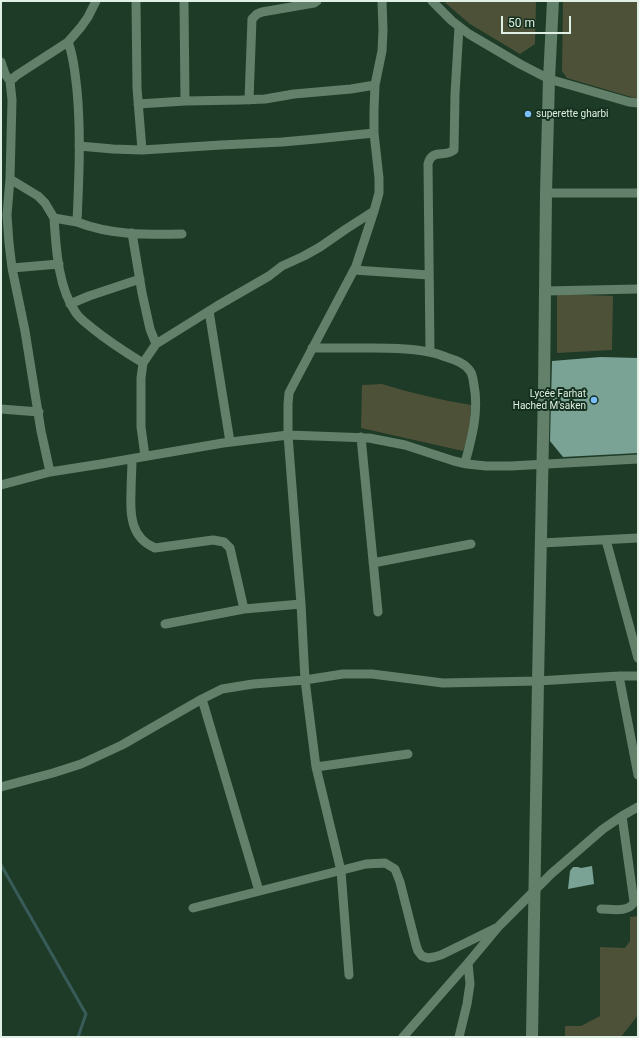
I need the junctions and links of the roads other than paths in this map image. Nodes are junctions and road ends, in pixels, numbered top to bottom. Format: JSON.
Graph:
{"nodes":[{"id":1,"x":96,"y":1,"type":"edge"},
{"id":2,"x":136,"y":1,"type":"edge"},
{"id":3,"x":184,"y":1,"type":"edge"},
{"id":4,"x":317,"y":1,"type":"edge"},
{"id":5,"x":382,"y":1,"type":"edge"},
{"id":6,"x":432,"y":1,"type":"edge"},
{"id":7,"x":553,"y":1,"type":"edge"},
{"id":8,"x":459,"y":27,"type":"junction"},
{"id":9,"x":68,"y":42,"type":"junction"},
{"id":10,"x":1,"y":62,"type":"edge"},
{"id":11,"x":2,"y":72,"type":"edge"},
{"id":12,"x":549,"y":79,"type":"junction"},
{"id":13,"x":10,"y":81,"type":"junction"},
{"id":14,"x":375,"y":85,"type":"junction"},
{"id":15,"x":249,"y":100,"type":"junction"},
{"id":16,"x":185,"y":101,"type":"junction"},
{"id":17,"x":638,"y":103,"type":"edge"},
{"id":18,"x":138,"y":104,"type":"junction"},
{"id":19,"x":374,"y":133,"type":"junction"},
{"id":20,"x":6,"y":145,"type":"edge"},
{"id":21,"x":79,"y":146,"type":"junction"},
{"id":22,"x":142,"y":150,"type":"junction"},
{"id":23,"x":10,"y":180,"type":"junction"},
{"id":24,"x":546,"y":193,"type":"junction"},
{"id":25,"x":638,"y":193,"type":"edge"},
{"id":26,"x":374,"y":211,"type":"junction"},
{"id":27,"x":54,"y":218,"type":"junction"},
{"id":28,"x":76,"y":222,"type":"junction"},
{"id":29,"x":132,"y":233,"type":"junction"},
{"id":30,"x":182,"y":234,"type":"dead end"},
{"id":31,"x":59,"y":264,"type":"junction"},
{"id":32,"x":12,"y":268,"type":"junction"},
{"id":33,"x":354,"y":270,"type":"junction"},
{"id":34,"x":429,"y":275,"type":"junction"},
{"id":35,"x":140,"y":279,"type":"junction"},
{"id":36,"x":638,"y":289,"type":"edge"},
{"id":37,"x":545,"y":291,"type":"junction"},
{"id":38,"x":70,"y":304,"type":"junction"},
{"id":39,"x":209,"y":311,"type":"junction"},
{"id":40,"x":156,"y":344,"type":"junction"},
{"id":41,"x":312,"y":348,"type":"junction"},
{"id":42,"x":430,"y":352,"type":"junction"},
{"id":43,"x":142,"y":363,"type":"junction"},
{"id":44,"x":1,"y":409,"type":"edge"},
{"id":45,"x":38,"y":412,"type":"junction"},
{"id":46,"x":288,"y":435,"type":"junction"},
{"id":47,"x":361,"y":437,"type":"junction"},
{"id":48,"x":230,"y":442,"type":"junction"},
{"id":49,"x":145,"y":456,"type":"junction"},
{"id":50,"x":132,"y":459,"type":"junction"},
{"id":51,"x":638,"y":459,"type":"edge"},
{"id":52,"x":464,"y":464,"type":"junction"},
{"id":53,"x":543,"y":465,"type":"junction"},
{"id":54,"x":50,"y":472,"type":"junction"},
{"id":55,"x":1,"y":485,"type":"edge"},
{"id":56,"x":638,"y":538,"type":"edge"},
{"id":57,"x":606,"y":540,"type":"junction"},
{"id":58,"x":541,"y":543,"type":"junction"},
{"id":59,"x":471,"y":544,"type":"dead end"},
{"id":60,"x":373,"y":563,"type":"junction"},
{"id":61,"x":301,"y":604,"type":"junction"},
{"id":62,"x":244,"y":609,"type":"junction"},
{"id":63,"x":378,"y":612,"type":"dead end"},
{"id":64,"x":165,"y":624,"type":"dead end"},
{"id":65,"x":638,"y":658,"type":"edge"},
{"id":66,"x":619,"y":676,"type":"junction"},
{"id":67,"x":638,"y":676,"type":"edge"},
{"id":68,"x":305,"y":680,"type":"junction"},
{"id":69,"x":538,"y":680,"type":"junction"},
{"id":70,"x":202,"y":699,"type":"junction"},
{"id":71,"x":408,"y":754,"type":"dead end"},
{"id":72,"x":316,"y":767,"type":"junction"},
{"id":73,"x":638,"y":775,"type":"edge"},
{"id":74,"x":1,"y":787,"type":"edge"},
{"id":75,"x":638,"y":807,"type":"edge"},
{"id":76,"x":622,"y":816,"type":"junction"},
{"id":77,"x":634,"y":869,"type":"edge"},
{"id":78,"x":341,"y":870,"type":"junction"},
{"id":79,"x":534,"y":890,"type":"junction"},
{"id":80,"x":258,"y":891,"type":"junction"},
{"id":81,"x":193,"y":908,"type":"dead end"},
{"id":82,"x":601,"y":909,"type":"dead end"},
{"id":83,"x":498,"y":927,"type":"junction"},
{"id":84,"x":468,"y":963,"type":"junction"},
{"id":85,"x":350,"y":975,"type":"dead end"},
{"id":86,"x":403,"y":1037,"type":"edge"},
{"id":87,"x":459,"y":1037,"type":"edge"},
{"id":88,"x":532,"y":1037,"type":"edge"}],
"edges":[{"from":1,"to":9,"type":"street"},
{"from":2,"to":18,"type":"street"},
{"from":3,"to":16,"type":"street"},
{"from":4,"to":15,"type":"street"},
{"from":5,"to":14,"type":"street"},
{"from":6,"to":8,"type":"street"},
{"from":7,"to":12,"type":"main road"},
{"from":8,"to":12,"type":"street"},
{"from":8,"to":34,"type":"street"},
{"from":9,"to":13,"type":"street"},
{"from":9,"to":21,"type":"street"},
{"from":10,"to":11,"type":"street"},
{"from":11,"to":13,"type":"street"},
{"from":12,"to":17,"type":"street"},
{"from":12,"to":24,"type":"main road"},
{"from":13,"to":20,"type":"street"},
{"from":14,"to":15,"type":"street"},
{"from":14,"to":19,"type":"street"},
{"from":15,"to":16,"type":"street"},
{"from":16,"to":18,"type":"street"},
{"from":18,"to":22,"type":"street"},
{"from":19,"to":22,"type":"street"},
{"from":19,"to":26,"type":"street"},
{"from":20,"to":23,"type":"street"},
{"from":21,"to":22,"type":"street"},
{"from":21,"to":28,"type":"street"},
{"from":23,"to":27,"type":"street"},
{"from":23,"to":32,"type":"street"},
{"from":24,"to":25,"type":"street"},
{"from":24,"to":37,"type":"main road"},
{"from":26,"to":33,"type":"street"},
{"from":26,"to":39,"type":"street"},
{"from":27,"to":28,"type":"street"},
{"from":27,"to":31,"type":"street"},
{"from":28,"to":29,"type":"street"},
{"from":29,"to":30,"type":"street"},
{"from":29,"to":35,"type":"street"},
{"from":31,"to":32,"type":"street"},
{"from":31,"to":38,"type":"street"},
{"from":32,"to":45,"type":"street"},
{"from":33,"to":34,"type":"street"},
{"from":33,"to":41,"type":"street"},
{"from":34,"to":42,"type":"street"},
{"from":35,"to":38,"type":"street"},
{"from":35,"to":40,"type":"street"},
{"from":36,"to":37,"type":"street"},
{"from":37,"to":53,"type":"main road"},
{"from":38,"to":43,"type":"street"},
{"from":39,"to":40,"type":"street"},
{"from":39,"to":48,"type":"street"},
{"from":40,"to":43,"type":"street"},
{"from":41,"to":42,"type":"street"},
{"from":41,"to":46,"type":"street"},
{"from":42,"to":52,"type":"street"},
{"from":43,"to":49,"type":"street"},
{"from":44,"to":45,"type":"street"},
{"from":45,"to":54,"type":"street"},
{"from":46,"to":47,"type":"street"},
{"from":46,"to":48,"type":"street"},
{"from":46,"to":61,"type":"street"},
{"from":47,"to":52,"type":"street"},
{"from":47,"to":60,"type":"street"},
{"from":48,"to":49,"type":"street"},
{"from":49,"to":50,"type":"street"},
{"from":50,"to":54,"type":"street"},
{"from":50,"to":62,"type":"street"},
{"from":51,"to":53,"type":"street"},
{"from":52,"to":53,"type":"street"},
{"from":53,"to":58,"type":"main road"},
{"from":54,"to":55,"type":"street"},
{"from":56,"to":57,"type":"street"},
{"from":57,"to":58,"type":"street"},
{"from":57,"to":65,"type":"street"},
{"from":58,"to":69,"type":"main road"},
{"from":59,"to":60,"type":"street"},
{"from":60,"to":63,"type":"street"},
{"from":61,"to":62,"type":"street"},
{"from":61,"to":68,"type":"street"},
{"from":62,"to":64,"type":"street"},
{"from":66,"to":67,"type":"street"},
{"from":66,"to":69,"type":"street"},
{"from":66,"to":73,"type":"street"},
{"from":68,"to":69,"type":"street"},
{"from":68,"to":70,"type":"street"},
{"from":68,"to":72,"type":"street"},
{"from":69,"to":79,"type":"main road"},
{"from":70,"to":74,"type":"street"},
{"from":70,"to":80,"type":"street"},
{"from":71,"to":72,"type":"street"},
{"from":72,"to":78,"type":"street"},
{"from":75,"to":76,"type":"street"},
{"from":76,"to":77,"type":"street"},
{"from":76,"to":79,"type":"street"},
{"from":77,"to":82,"type":"street"},
{"from":78,"to":80,"type":"street"},
{"from":78,"to":83,"type":"street"},
{"from":78,"to":85,"type":"street"},
{"from":79,"to":83,"type":"street"},
{"from":79,"to":88,"type":"main road"},
{"from":80,"to":81,"type":"street"},
{"from":83,"to":84,"type":"street"},
{"from":84,"to":86,"type":"street"},
{"from":84,"to":87,"type":"street"}]}
